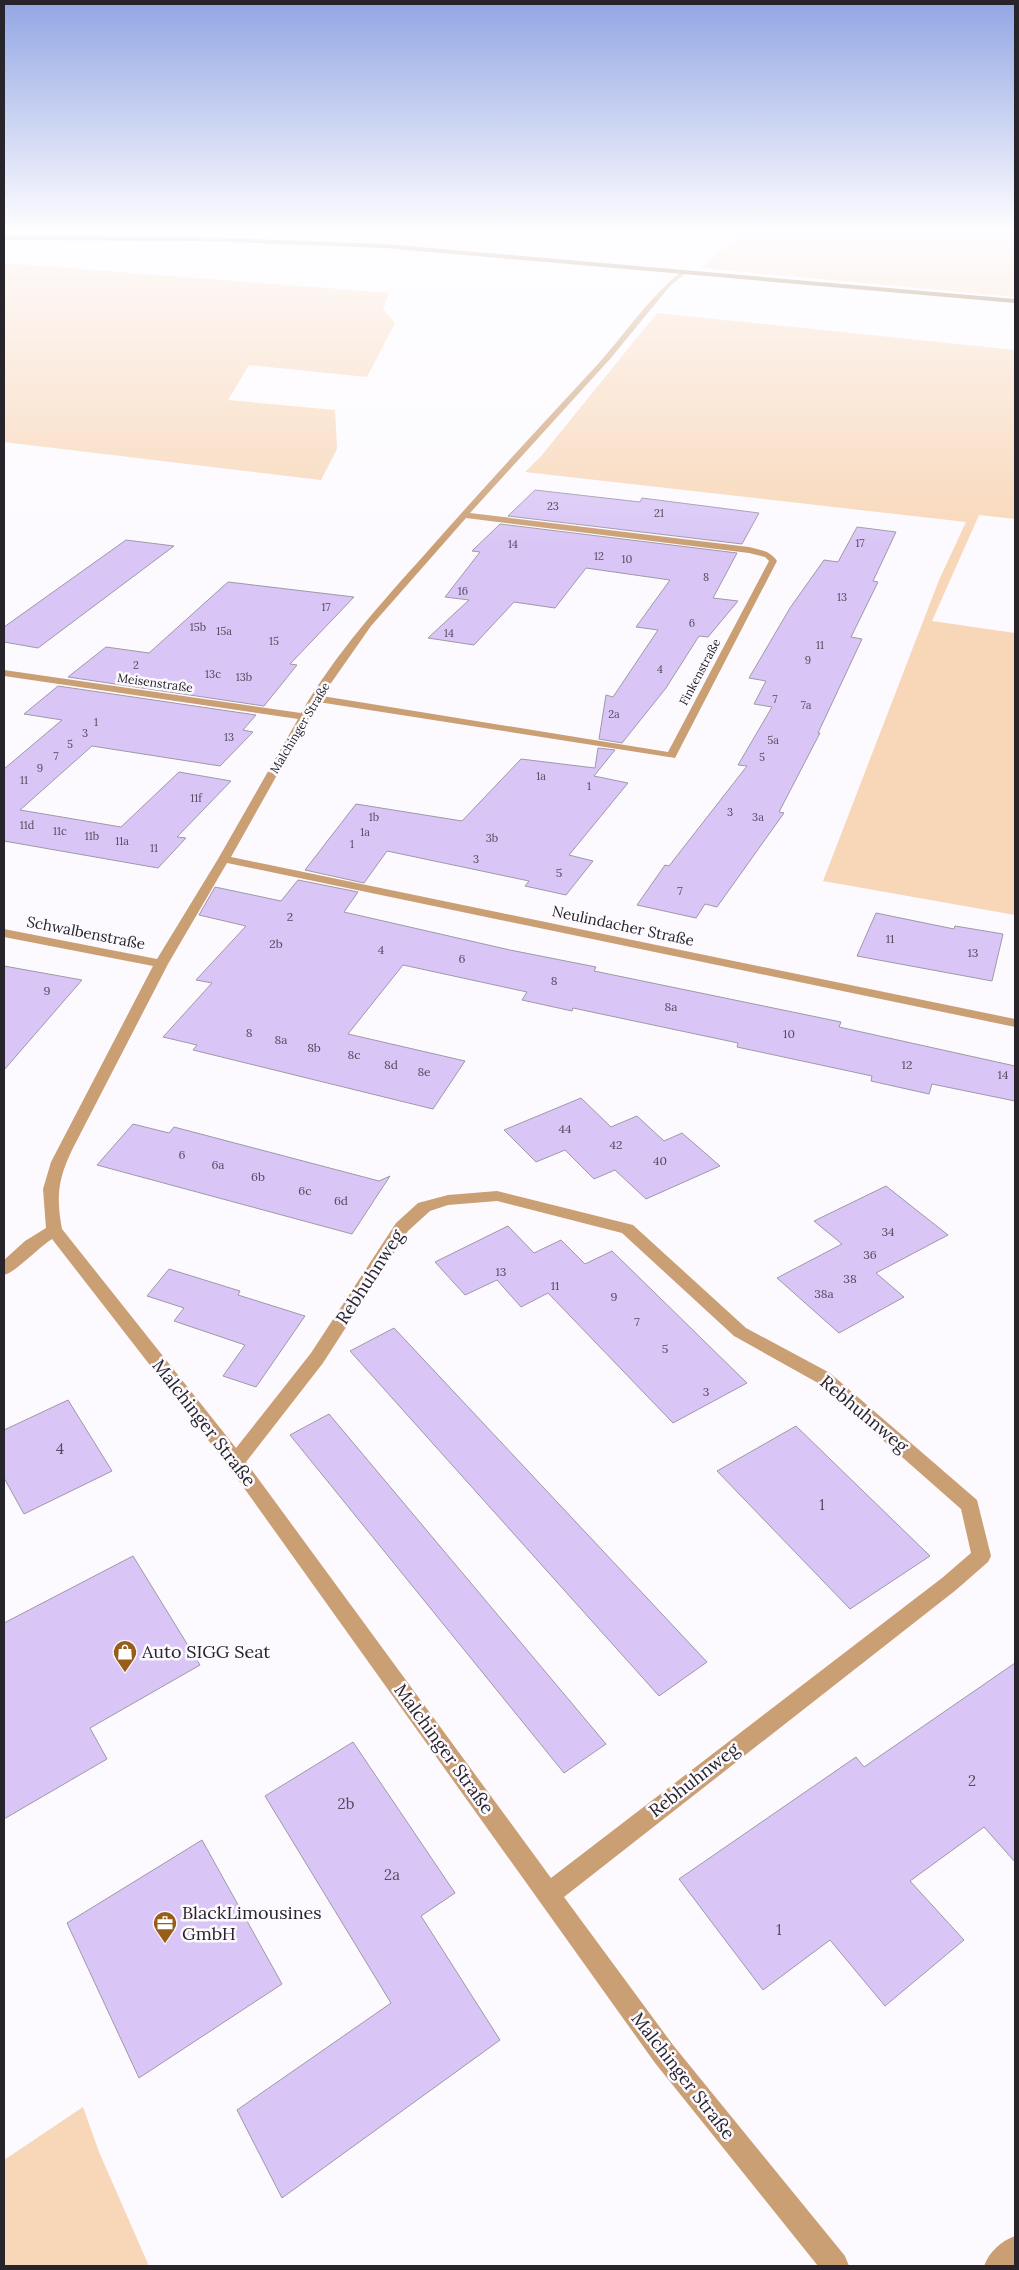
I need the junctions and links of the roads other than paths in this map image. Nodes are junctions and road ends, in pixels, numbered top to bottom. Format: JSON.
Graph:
{"nodes":[{"id":1,"x":627,"y":335,"type":"edge"},
{"id":2,"x":463,"y":515,"type":"junction"},
{"id":3,"x":4,"y":673,"type":"edge"},
{"id":4,"x":315,"y":698,"type":"junction"},
{"id":5,"x":304,"y":717,"type":"junction"},
{"id":6,"x":224,"y":859,"type":"junction"},
{"id":7,"x":4,"y":933,"type":"edge"},
{"id":8,"x":161,"y":964,"type":"junction"},
{"id":9,"x":1015,"y":1022,"type":"edge"},
{"id":10,"x":54,"y":1230,"type":"junction"},
{"id":11,"x":4,"y":1269,"type":"edge"},
{"id":12,"x":236,"y":1462,"type":"junction"},
{"id":13,"x":550,"y":1894,"type":"junction"},
{"id":14,"x":1015,"y":2249,"type":"edge"},
{"id":15,"x":836,"y":2266,"type":"edge"},
{"id":16,"x":998,"y":2266,"type":"edge"}],
"edges":[{"from":1,"to":2,"type":"street","name":"Malchinger Straße"},
{"from":2,"to":4,"type":"street","name":"Malchinger Straße"},
{"from":2,"to":4,"type":"street","name":"Finkenstraße"},
{"from":3,"to":5,"type":"street","name":"Meisenstraße"},
{"from":4,"to":5,"type":"street","name":"Malchinger Straße"},
{"from":5,"to":6,"type":"street","name":"Malchinger Straße"},
{"from":6,"to":8,"type":"street","name":"Malchinger Straße"},
{"from":6,"to":9,"type":"street","name":"Neulindacher Straße"},
{"from":7,"to":8,"type":"street","name":"Schwalbenstraße"},
{"from":8,"to":10,"type":"street","name":"Malchinger Straße"},
{"from":10,"to":11,"type":"street"},
{"from":10,"to":12,"type":"street","name":"Malchinger Straße"},
{"from":12,"to":13,"type":"street","name":"Malchinger Straße"},
{"from":12,"to":13,"type":"street","name":"Rebhuhnweg"},
{"from":13,"to":15,"type":"street","name":"Malchinger Straße"},
{"from":14,"to":16,"type":"street"}]}
